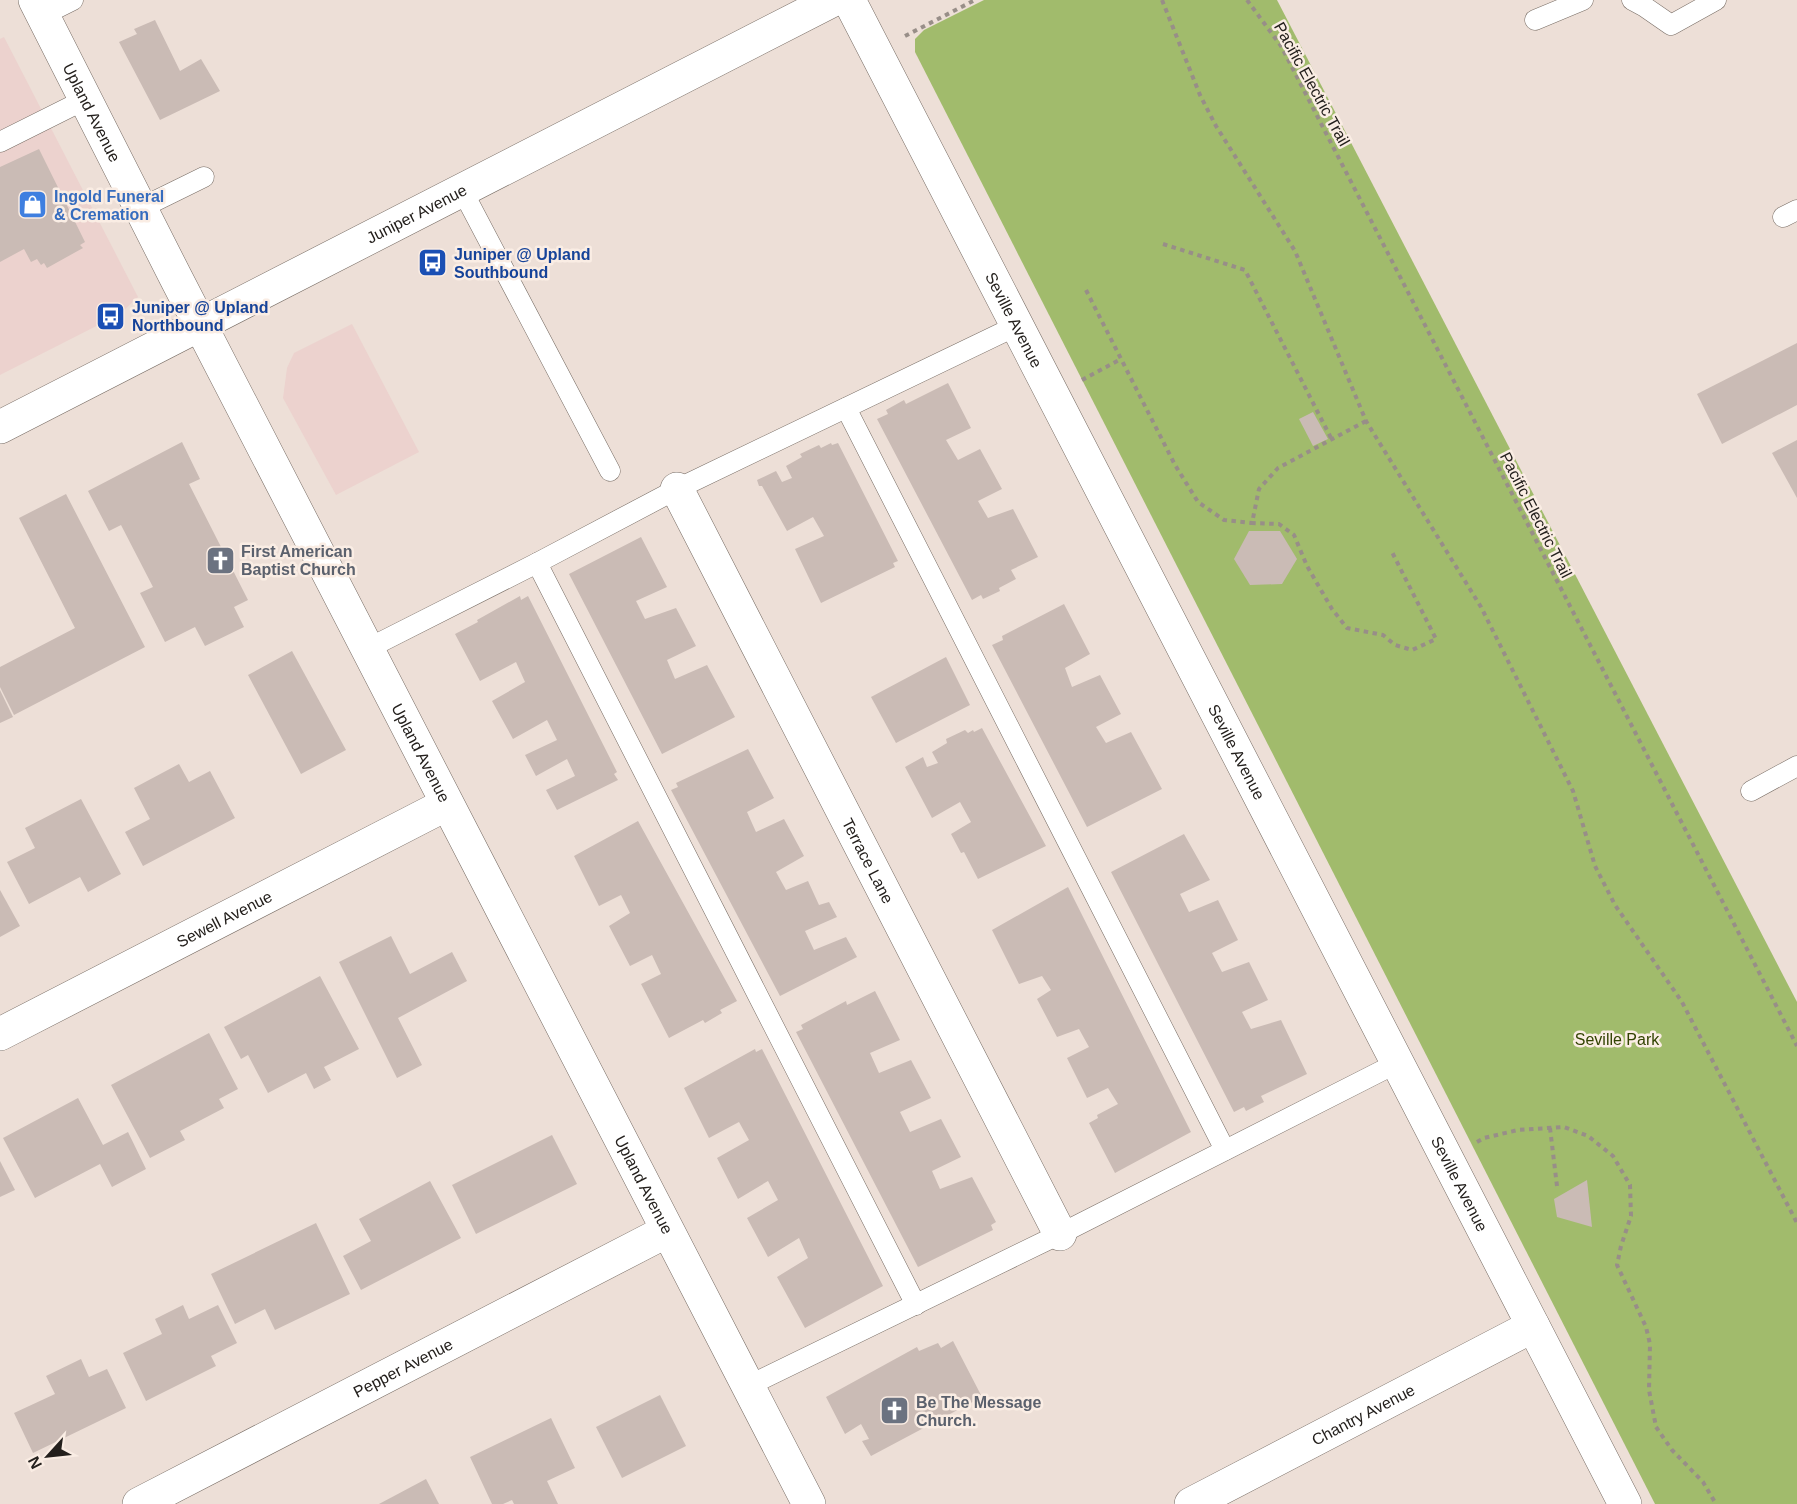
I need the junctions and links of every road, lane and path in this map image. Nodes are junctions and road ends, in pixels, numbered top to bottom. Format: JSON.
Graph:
{"nodes":[{"id":1,"x":73,"y":0,"type":"edge"},
{"id":2,"x":833,"y":0,"type":"edge"},
{"id":3,"x":849,"y":0,"type":"edge"},
{"id":4,"x":975,"y":0,"type":"edge"},
{"id":5,"x":1162,"y":0,"type":"edge"},
{"id":6,"x":1247,"y":0,"type":"edge"},
{"id":7,"x":1583,"y":0,"type":"edge"},
{"id":8,"x":1632,"y":0,"type":"edge"},
{"id":9,"x":1716,"y":0,"type":"edge"},
{"id":10,"x":39,"y":8,"type":"edge"},
{"id":11,"x":1535,"y":20,"type":"dead end"},
{"id":12,"x":904,"y":36,"type":"dead end"},
{"id":13,"x":86,"y":99,"type":"junction"},
{"id":14,"x":0,"y":142,"type":"edge"},
{"id":15,"x":204,"y":177,"type":"dead end"},
{"id":16,"x":462,"y":190,"type":"junction"},
{"id":17,"x":141,"y":208,"type":"junction"},
{"id":18,"x":1163,"y":244,"type":"dead end"},
{"id":19,"x":1086,"y":290,"type":"dead end"},
{"id":20,"x":200,"y":325,"type":"junction"},
{"id":21,"x":1016,"y":326,"type":"junction"},
{"id":22,"x":1121,"y":359,"type":"junction"},
{"id":23,"x":1082,"y":380,"type":"dead end"},
{"id":24,"x":846,"y":408,"type":"junction"},
{"id":25,"x":1366,"y":421,"type":"junction"},
{"id":26,"x":0,"y":427,"type":"edge"},
{"id":27,"x":1332,"y":440,"type":"junction"},
{"id":28,"x":610,"y":471,"type":"dead end"},
{"id":29,"x":677,"y":489,"type":"junction"},
{"id":30,"x":1252,"y":523,"type":"junction"},
{"id":31,"x":1392,"y":552,"type":"dead end"},
{"id":32,"x":537,"y":563,"type":"junction"},
{"id":33,"x":367,"y":649,"type":"junction"},
{"id":34,"x":1797,"y":766,"type":"edge"},
{"id":35,"x":1751,"y":791,"type":"dead end"},
{"id":36,"x":447,"y":804,"type":"junction"},
{"id":37,"x":0,"y":1034,"type":"edge"},
{"id":38,"x":1797,"y":1046,"type":"edge"},
{"id":39,"x":1397,"y":1063,"type":"junction"},
{"id":40,"x":1550,"y":1128,"type":"junction"},
{"id":41,"x":1474,"y":1143,"type":"dead end"},
{"id":42,"x":1225,"y":1150,"type":"junction"},
{"id":43,"x":1557,"y":1186,"type":"dead end"},
{"id":44,"x":1797,"y":1223,"type":"edge"},
{"id":45,"x":668,"y":1231,"type":"junction"},
{"id":46,"x":1060,"y":1234,"type":"junction"},
{"id":47,"x":916,"y":1305,"type":"junction"},
{"id":48,"x":1533,"y":1326,"type":"junction"},
{"id":49,"x":748,"y":1386,"type":"junction"},
{"id":50,"x":139,"y":1504,"type":"edge"},
{"id":51,"x":809,"y":1504,"type":"edge"},
{"id":52,"x":1191,"y":1504,"type":"edge"},
{"id":53,"x":1625,"y":1504,"type":"edge"},
{"id":54,"x":1716,"y":1504,"type":"edge"}],
"edges":[{"from":1,"to":10,"type":"lane"},
{"from":2,"to":16,"type":"street","name":"Juniper Avenue"},
{"from":3,"to":21,"type":"street","name":"Seville Avenue"},
{"from":4,"to":12,"type":"path"},
{"from":5,"to":25,"type":"path"},
{"from":6,"to":38,"type":"path","name":"Pacific Electric Trail"},
{"from":7,"to":11,"type":"lane"},
{"from":8,"to":9,"type":"lane"},
{"from":10,"to":13,"type":"street","name":"Upland Avenue"},
{"from":13,"to":14,"type":"lane"},
{"from":13,"to":17,"type":"street","name":"Upland Avenue"},
{"from":15,"to":17,"type":"lane"},
{"from":16,"to":20,"type":"street","name":"Juniper Avenue"},
{"from":16,"to":28,"type":"lane"},
{"from":17,"to":20,"type":"street","name":"Upland Avenue"},
{"from":18,"to":27,"type":"path"},
{"from":19,"to":22,"type":"path"},
{"from":20,"to":26,"type":"street","name":"Juniper Avenue"},
{"from":20,"to":33,"type":"street","name":"Upland Avenue"},
{"from":21,"to":24,"type":"lane"},
{"from":21,"to":39,"type":"street","name":"Seville Avenue"},
{"from":22,"to":23,"type":"path"},
{"from":22,"to":30,"type":"path"},
{"from":24,"to":29,"type":"lane"},
{"from":24,"to":42,"type":"lane"},
{"from":25,"to":27,"type":"path"},
{"from":25,"to":44,"type":"path"},
{"from":27,"to":30,"type":"path"},
{"from":29,"to":32,"type":"lane"},
{"from":29,"to":46,"type":"street","name":"Terrace Lane"},
{"from":30,"to":31,"type":"path"},
{"from":32,"to":33,"type":"lane"},
{"from":32,"to":47,"type":"lane"},
{"from":33,"to":36,"type":"street","name":"Upland Avenue"},
{"from":34,"to":35,"type":"lane"},
{"from":36,"to":37,"type":"street","name":"Sewell Avenue"},
{"from":36,"to":45,"type":"street","name":"Upland Avenue"},
{"from":39,"to":42,"type":"lane"},
{"from":39,"to":48,"type":"street","name":"Seville Avenue"},
{"from":40,"to":41,"type":"path"},
{"from":40,"to":43,"type":"path"},
{"from":40,"to":54,"type":"path"},
{"from":42,"to":46,"type":"lane"},
{"from":45,"to":49,"type":"street","name":"Upland Avenue"},
{"from":45,"to":50,"type":"street","name":"Pepper Avenue"},
{"from":46,"to":47,"type":"lane"},
{"from":47,"to":49,"type":"lane"},
{"from":48,"to":52,"type":"street","name":"Chantry Avenue"},
{"from":48,"to":53,"type":"street","name":"Seville Avenue"},
{"from":49,"to":51,"type":"street","name":"Upland Avenue"}]}
